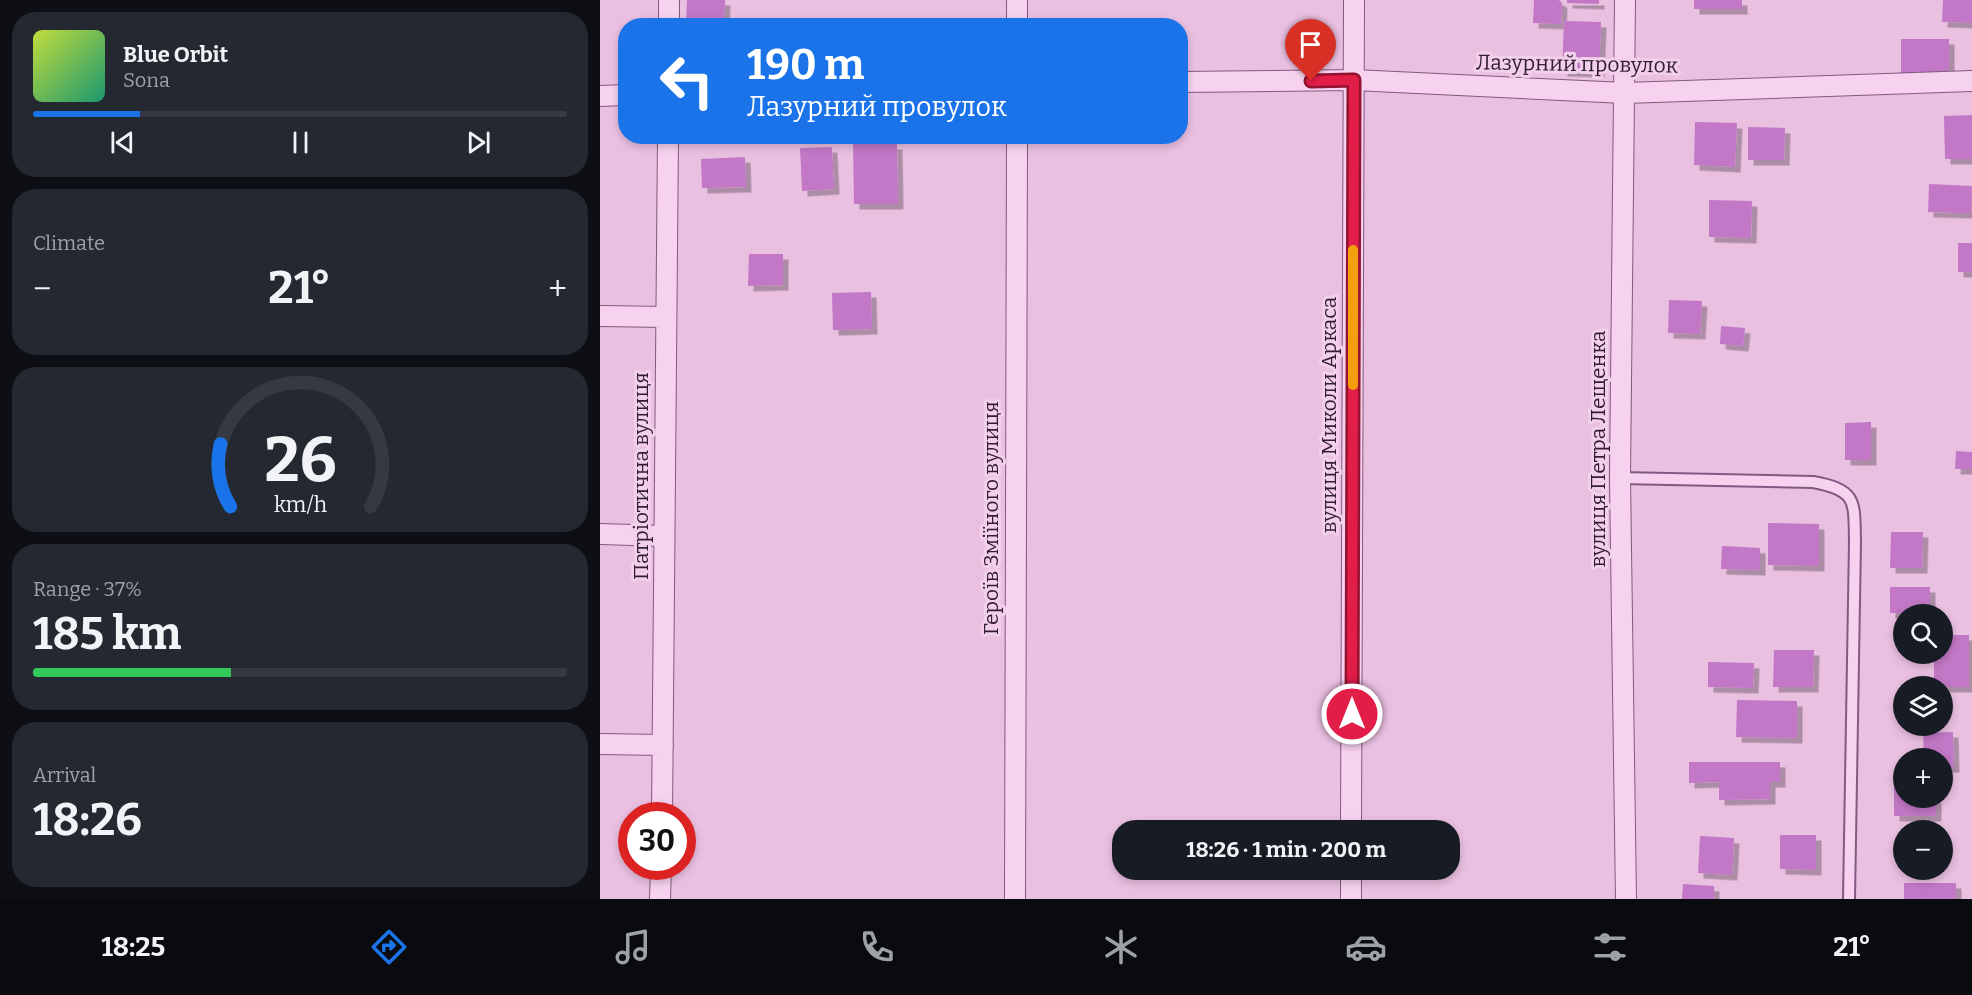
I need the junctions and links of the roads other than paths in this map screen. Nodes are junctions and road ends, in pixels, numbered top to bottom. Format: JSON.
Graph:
{"nodes":[{"id":1,"x":669,"y":0,"type":"edge"},
{"id":2,"x":1017,"y":0,"type":"edge"},
{"id":3,"x":1354,"y":0,"type":"edge"},
{"id":4,"x":1625,"y":0,"type":"edge"},
{"id":5,"x":669,"y":18,"type":"edge"},
{"id":6,"x":1017,"y":18,"type":"edge"},
{"id":7,"x":1354,"y":80,"type":"junction"},
{"id":8,"x":1972,"y":81,"type":"edge"},
{"id":9,"x":1188,"y":82,"type":"edge"},
{"id":10,"x":1625,"y":93,"type":"junction"},
{"id":11,"x":618,"y":95,"type":"edge"},
{"id":12,"x":600,"y":96,"type":"edge"},
{"id":13,"x":668,"y":144,"type":"edge"},
{"id":14,"x":1017,"y":144,"type":"edge"},
{"id":15,"x":600,"y":315,"type":"edge"},
{"id":16,"x":666,"y":317,"type":"junction"},
{"id":17,"x":1620,"y":478,"type":"junction"},
{"id":18,"x":600,"y":534,"type":"edge"},
{"id":19,"x":664,"y":536,"type":"junction"},
{"id":20,"x":600,"y":744,"type":"edge"},
{"id":21,"x":663,"y":745,"type":"junction"},
{"id":22,"x":662,"y":802,"type":"edge"},
{"id":23,"x":1351,"y":820,"type":"edge"},
{"id":24,"x":661,"y":880,"type":"edge"},
{"id":25,"x":1351,"y":880,"type":"edge"},
{"id":26,"x":660,"y":899,"type":"edge"},
{"id":27,"x":1015,"y":899,"type":"edge"},
{"id":28,"x":1351,"y":899,"type":"edge"},
{"id":29,"x":1626,"y":899,"type":"edge"},
{"id":30,"x":1849,"y":899,"type":"edge"}],
"edges":[{"from":1,"to":5,"type":"street"},
{"from":2,"to":6,"type":"street"},
{"from":3,"to":7,"type":"street","name":"вулиця Миколи Аркаса"},
{"from":4,"to":10,"type":"street","name":"вулиця Петра Лещенка"},
{"from":7,"to":9,"type":"street","name":"Лазурний провулок"},
{"from":7,"to":10,"type":"street","name":"Лазурний провулок"},
{"from":7,"to":23,"type":"street","name":"вулиця Миколи Аркаса"},
{"from":8,"to":10,"type":"street","name":"Лазурний провулок"},
{"from":10,"to":17,"type":"street","name":"вулиця Петра Лещенка"},
{"from":11,"to":12,"type":"street"},
{"from":13,"to":16,"type":"street","name":"Патріотична вулиця"},
{"from":14,"to":27,"type":"street","name":"Героїв Зміїного вулиця"},
{"from":15,"to":16,"type":"street"},
{"from":16,"to":19,"type":"street","name":"Патріотична вулиця"},
{"from":17,"to":29,"type":"street","name":"вулиця Петра Лещенка"},
{"from":17,"to":30,"type":"lane"},
{"from":18,"to":19,"type":"street"},
{"from":19,"to":21,"type":"street","name":"Патріотична вулиця"},
{"from":20,"to":21,"type":"street"},
{"from":21,"to":22,"type":"street","name":"Патріотична вулиця"},
{"from":24,"to":26,"type":"street"},
{"from":25,"to":28,"type":"street"}]}
